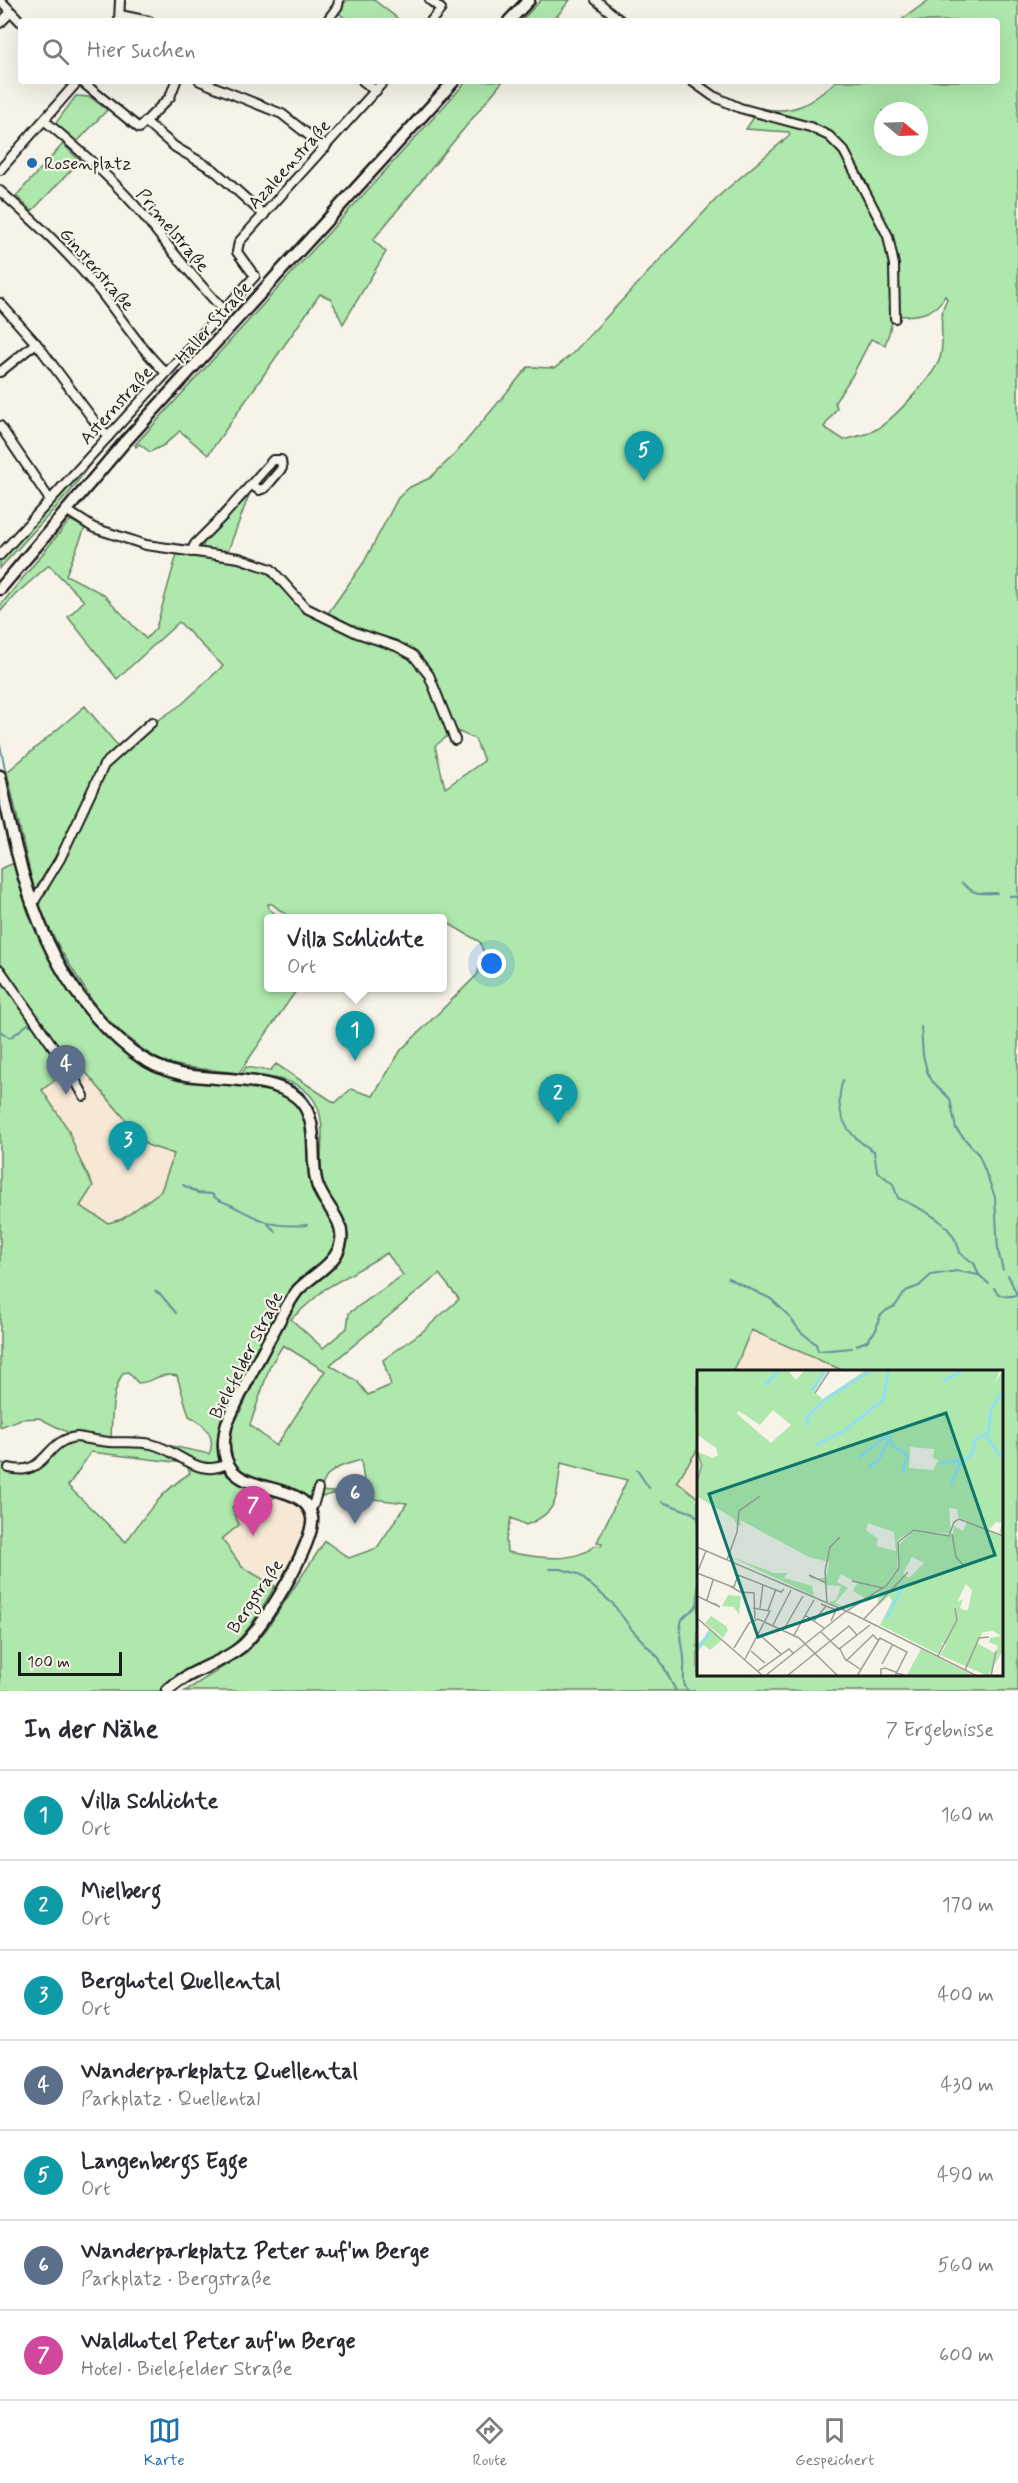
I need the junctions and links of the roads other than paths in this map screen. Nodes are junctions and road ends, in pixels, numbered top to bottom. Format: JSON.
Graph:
{"nodes":[{"id":1,"x":0,"y":0,"type":"edge"},
{"id":2,"x":120,"y":0,"type":"edge"},
{"id":3,"x":339,"y":0,"type":"edge"},
{"id":4,"x":430,"y":0,"type":"edge"},
{"id":5,"x":529,"y":0,"type":"edge"},
{"id":6,"x":596,"y":0,"type":"edge"},
{"id":7,"x":11,"y":12,"type":"junction"},
{"id":8,"x":119,"y":18,"type":"edge"},
{"id":9,"x":329,"y":18,"type":"edge"},
{"id":10,"x":434,"y":18,"type":"edge"},
{"id":11,"x":512,"y":18,"type":"edge"},
{"id":12,"x":617,"y":18,"type":"edge"},
{"id":13,"x":18,"y":19,"type":"edge"},
{"id":14,"x":0,"y":23,"type":"edge"},
{"id":15,"x":77,"y":84,"type":"edge"},
{"id":16,"x":84,"y":84,"type":"edge"},
{"id":17,"x":175,"y":84,"type":"edge"},
{"id":18,"x":207,"y":84,"type":"edge"},
{"id":19,"x":367,"y":84,"type":"edge"},
{"id":20,"x":382,"y":84,"type":"edge"},
{"id":21,"x":451,"y":84,"type":"edge"},
{"id":22,"x":696,"y":84,"type":"edge"},
{"id":23,"x":376,"y":91,"type":"junction"},
{"id":24,"x":45,"y":121,"type":"junction"},
{"id":25,"x":146,"y":122,"type":"junction"},
{"id":26,"x":325,"y":148,"type":"junction"},
{"id":27,"x":0,"y":170,"type":"edge"},
{"id":28,"x":0,"y":191,"type":"edge"},
{"id":29,"x":264,"y":215,"type":"junction"},
{"id":30,"x":253,"y":273,"type":"joint"},
{"id":31,"x":0,"y":303,"type":"edge"},
{"id":32,"x":225,"y":310,"type":"junction"},
{"id":33,"x":895,"y":318,"type":"dead end"},
{"id":34,"x":36,"y":343,"type":"junction"},
{"id":35,"x":0,"y":372,"type":"edge"},
{"id":36,"x":166,"y":373,"type":"junction"},
{"id":37,"x":0,"y":426,"type":"edge"},
{"id":38,"x":108,"y":437,"type":"junction"},
{"id":39,"x":252,"y":485,"type":"dead end"},
{"id":40,"x":50,"y":500,"type":"junction"},
{"id":41,"x":66,"y":510,"type":"junction"},
{"id":42,"x":191,"y":552,"type":"junction"},
{"id":43,"x":0,"y":555,"type":"edge"},
{"id":44,"x":0,"y":588,"type":"edge"},
{"id":45,"x":152,"y":722,"type":"dead end"},
{"id":46,"x":455,"y":740,"type":"dead end"},
{"id":47,"x":0,"y":776,"type":"edge"},
{"id":48,"x":31,"y":904,"type":"junction"},
{"id":49,"x":0,"y":970,"type":"edge"},
{"id":50,"x":84,"y":1095,"type":"dead end"},
{"id":51,"x":228,"y":1463,"type":"junction"},
{"id":52,"x":9,"y":1468,"type":"dead end"},
{"id":53,"x":318,"y":1490,"type":"dead end"},
{"id":54,"x":308,"y":1508,"type":"junction"},
{"id":55,"x":167,"y":1691,"type":"edge"}],
"edges":[{"from":1,"to":7,"type":"street"},
{"from":2,"to":8,"type":"street"},
{"from":3,"to":9,"type":"street"},
{"from":4,"to":10,"type":"street"},
{"from":5,"to":11,"type":"main road"},
{"from":6,"to":12,"type":"street"},
{"from":7,"to":13,"type":"street"},
{"from":7,"to":14,"type":"street"},
{"from":15,"to":24,"type":"street"},
{"from":16,"to":25,"type":"street"},
{"from":17,"to":25,"type":"street"},
{"from":18,"to":26,"type":"street"},
{"from":19,"to":23,"type":"street"},
{"from":20,"to":23,"type":"street","name":"Azaleenstraße"},
{"from":21,"to":41,"type":"main road","name":"Haller Straße"},
{"from":22,"to":33,"type":"street"},
{"from":23,"to":26,"type":"street","name":"Azaleenstraße"},
{"from":24,"to":27,"type":"street"},
{"from":24,"to":32,"type":"street","name":"Primelstraße"},
{"from":25,"to":29,"type":"street"},
{"from":26,"to":29,"type":"street","name":"Azaleenstraße"},
{"from":28,"to":36,"type":"street","name":"Ginsterstraße"},
{"from":29,"to":30,"type":"street","name":"Azaleenstraße"},
{"from":30,"to":32,"type":"street","name":"Asternstraße"},
{"from":31,"to":34,"type":"street"},
{"from":32,"to":36,"type":"street","name":"Asternstraße"},
{"from":34,"to":35,"type":"street"},
{"from":34,"to":38,"type":"street"},
{"from":36,"to":38,"type":"street","name":"Asternstraße"},
{"from":37,"to":40,"type":"street"},
{"from":38,"to":40,"type":"street","name":"Asternstraße"},
{"from":39,"to":42,"type":"street"},
{"from":40,"to":43,"type":"street","name":"Asternstraße"},
{"from":41,"to":42,"type":"street"},
{"from":41,"to":44,"type":"main road","name":"Haller Straße"},
{"from":42,"to":46,"type":"street"},
{"from":45,"to":48,"type":"street"},
{"from":47,"to":48,"type":"main road","name":"Bielefelder Straße"},
{"from":48,"to":51,"type":"main road","name":"Bielefelder Straße"},
{"from":49,"to":50,"type":"street"},
{"from":51,"to":52,"type":"street"},
{"from":51,"to":54,"type":"main road"},
{"from":53,"to":54,"type":"street"},
{"from":54,"to":55,"type":"main road","name":"Bergstraße"}]}
